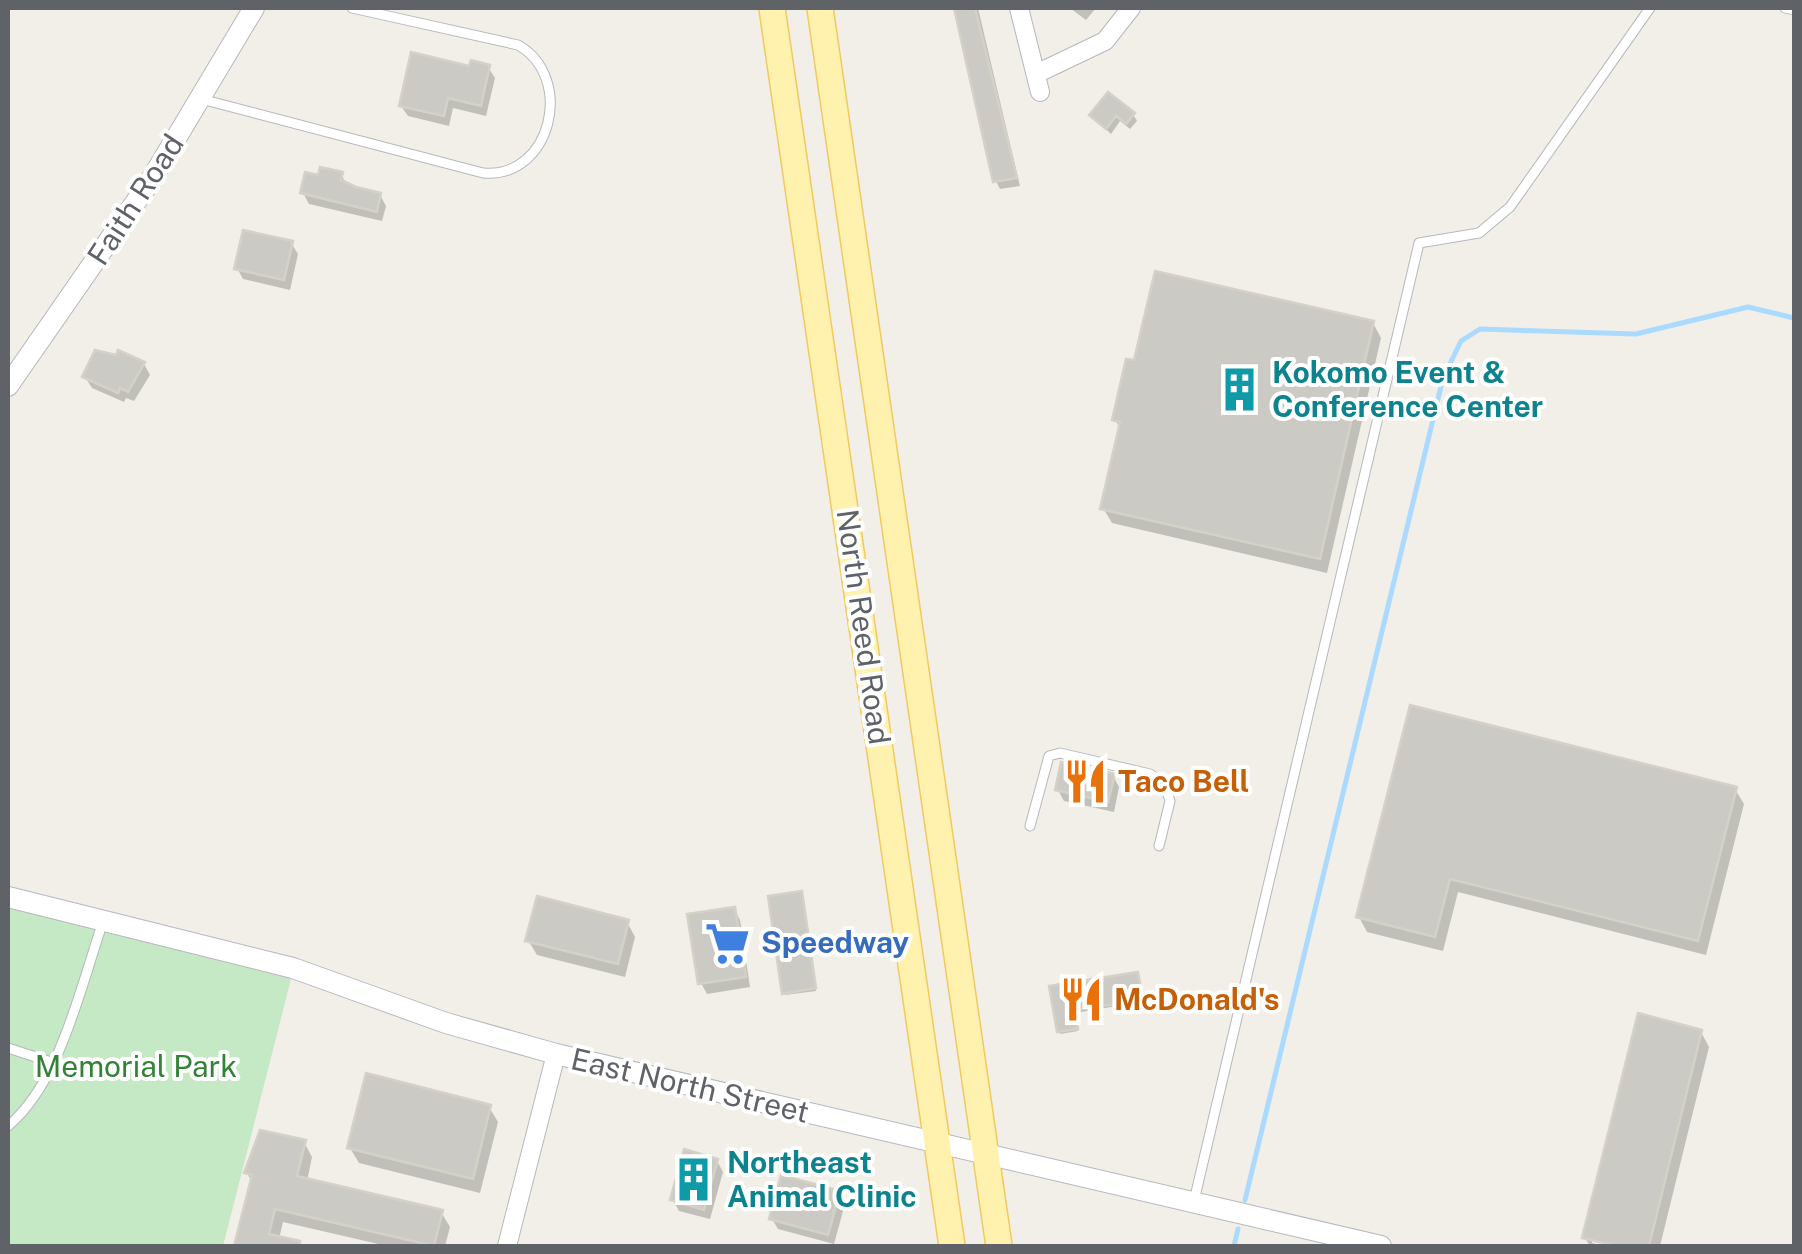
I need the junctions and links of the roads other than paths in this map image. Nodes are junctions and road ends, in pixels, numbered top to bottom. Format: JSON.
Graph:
{"nodes":[{"id":1,"x":254,"y":8,"type":"edge"},
{"id":2,"x":352,"y":8,"type":"edge"},
{"id":3,"x":772,"y":8,"type":"edge"},
{"id":4,"x":820,"y":8,"type":"edge"},
{"id":5,"x":1019,"y":8,"type":"edge"},
{"id":6,"x":1131,"y":8,"type":"edge"},
{"id":7,"x":1650,"y":8,"type":"edge"},
{"id":8,"x":1785,"y":8,"type":"edge"},
{"id":9,"x":1794,"y":10,"type":"edge"},
{"id":10,"x":201,"y":99,"type":"junction"},
{"id":11,"x":8,"y":386,"type":"edge"},
{"id":12,"x":1030,"y":826,"type":"dead end"},
{"id":13,"x":1158,"y":846,"type":"dead end"},
{"id":14,"x":8,"y":897,"type":"edge"},
{"id":15,"x":104,"y":918,"type":"junction"},
{"id":16,"x":8,"y":1048,"type":"edge"},
{"id":17,"x":556,"y":1054,"type":"junction"},
{"id":18,"x":51,"y":1062,"type":"junction"},
{"id":19,"x":8,"y":1126,"type":"edge"},
{"id":20,"x":938,"y":1144,"type":"junction"},
{"id":21,"x":988,"y":1156,"type":"junction"},
{"id":22,"x":1194,"y":1203,"type":"junction"},
{"id":23,"x":507,"y":1246,"type":"edge"},
{"id":24,"x":952,"y":1246,"type":"edge"},
{"id":25,"x":999,"y":1246,"type":"edge"},
{"id":26,"x":1381,"y":1246,"type":"edge"}],
"edges":[{"from":1,"to":10,"type":"street","name":"Faith Road"},
{"from":2,"to":10,"type":"lane"},
{"from":3,"to":20,"type":"main road","name":"North Reed Road"},
{"from":4,"to":21,"type":"main road","name":"North Reed Road"},
{"from":5,"to":6,"type":"street"},
{"from":7,"to":22,"type":"lane"},
{"from":8,"to":9,"type":"lane"},
{"from":10,"to":11,"type":"street","name":"Faith Road"},
{"from":12,"to":13,"type":"lane"},
{"from":14,"to":15,"type":"street","name":"East North Street"},
{"from":15,"to":17,"type":"street","name":"East North Street"},
{"from":15,"to":18,"type":"lane"},
{"from":16,"to":18,"type":"lane"},
{"from":17,"to":20,"type":"street","name":"East North Street"},
{"from":17,"to":23,"type":"street"},
{"from":18,"to":19,"type":"lane"},
{"from":20,"to":21,"type":"street","name":"East North Street"},
{"from":20,"to":24,"type":"main road","name":"North Reed Road"},
{"from":21,"to":22,"type":"street","name":"East North Street"},
{"from":21,"to":25,"type":"main road","name":"North Reed Road"},
{"from":22,"to":26,"type":"street","name":"East North Street"}]}
